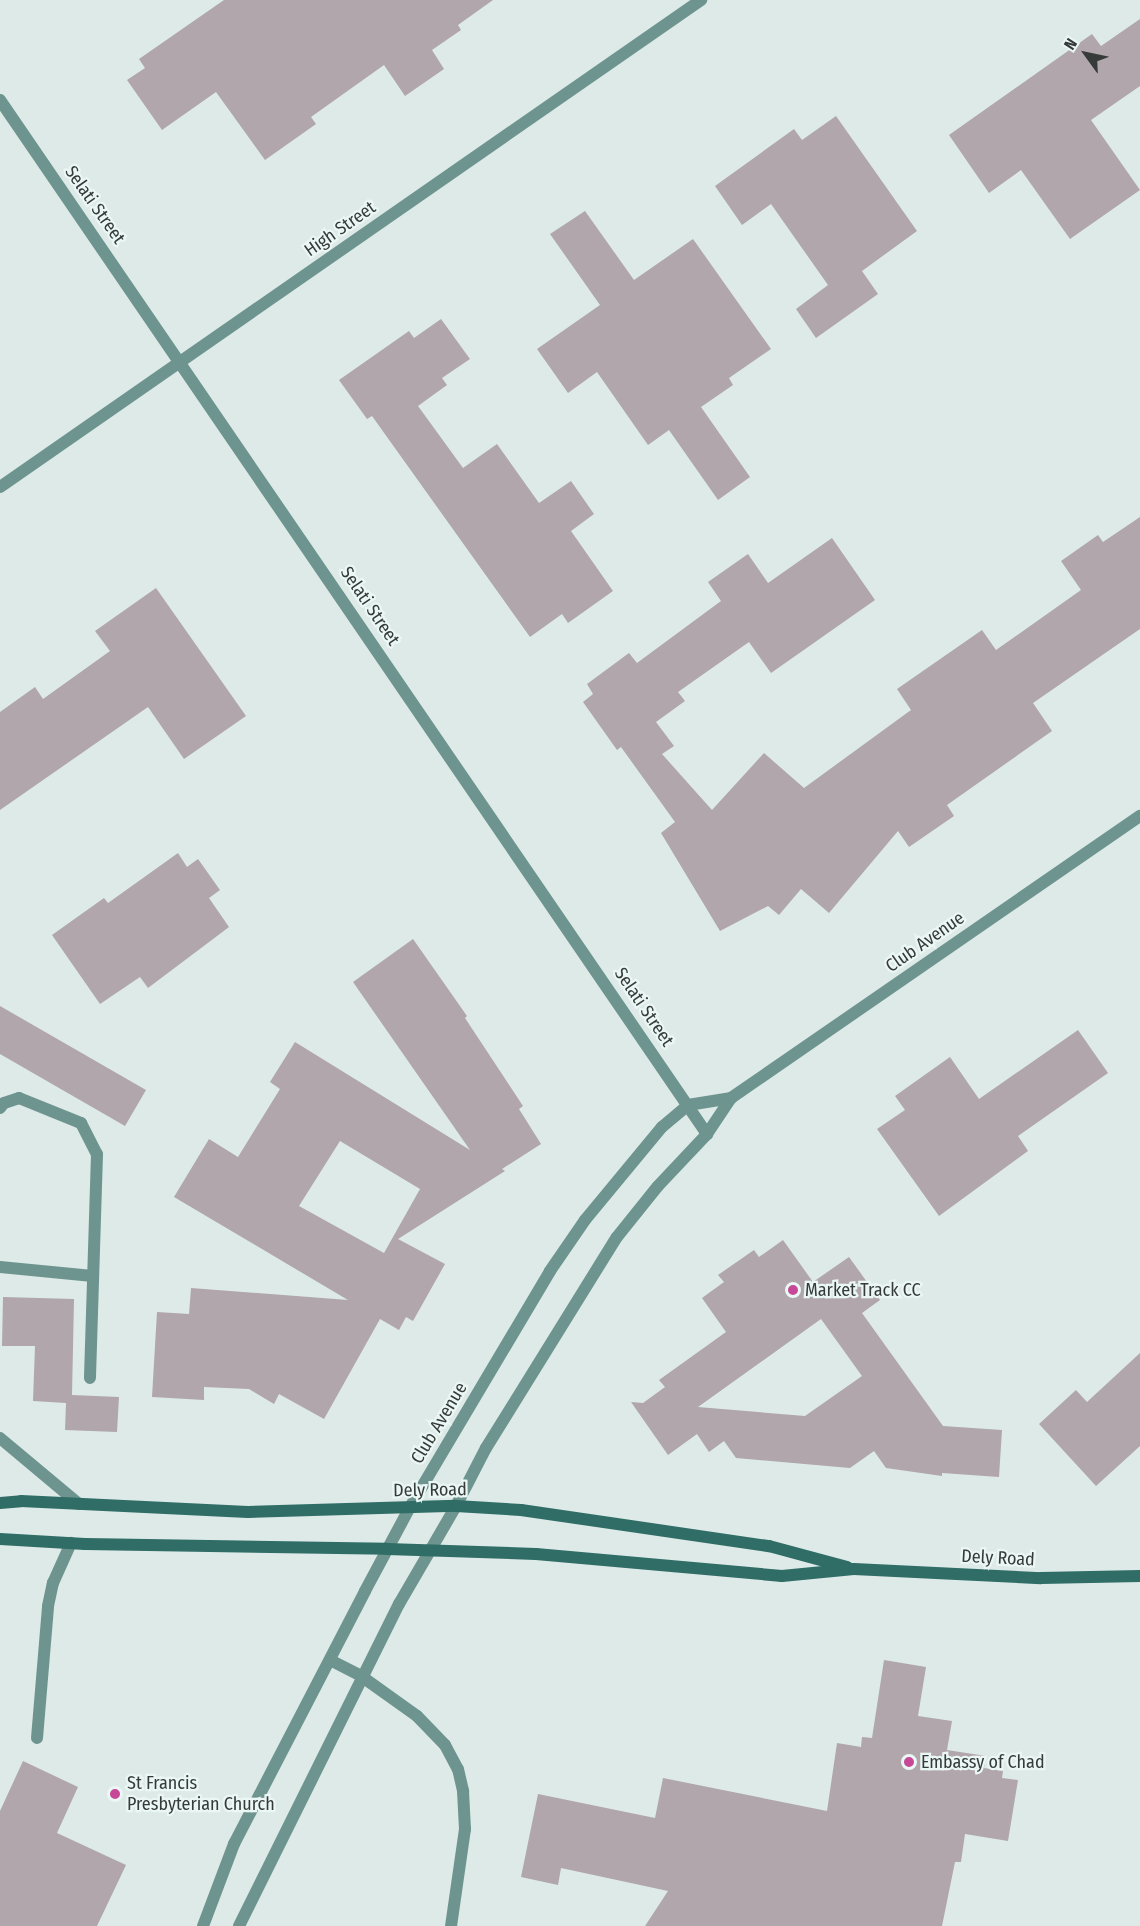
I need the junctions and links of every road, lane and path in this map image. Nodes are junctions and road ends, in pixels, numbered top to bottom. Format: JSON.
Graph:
{"nodes":[{"id":1,"x":701,"y":0,"type":"edge"},
{"id":2,"x":0,"y":100,"type":"edge"},
{"id":3,"x":181,"y":362,"type":"junction"},
{"id":4,"x":0,"y":487,"type":"edge"},
{"id":5,"x":1140,"y":816,"type":"edge"},
{"id":6,"x":731,"y":1098,"type":"junction"},
{"id":7,"x":688,"y":1105,"type":"junction"},
{"id":8,"x":0,"y":1108,"type":"edge"},
{"id":9,"x":707,"y":1134,"type":"junction"},
{"id":10,"x":0,"y":1267,"type":"edge"},
{"id":11,"x":93,"y":1276,"type":"junction"},
{"id":12,"x":90,"y":1378,"type":"dead end"},
{"id":13,"x":0,"y":1438,"type":"edge"},
{"id":14,"x":0,"y":1503,"type":"edge"},
{"id":15,"x":79,"y":1504,"type":"junction"},
{"id":16,"x":456,"y":1506,"type":"junction"},
{"id":17,"x":410,"y":1507,"type":"junction"},
{"id":18,"x":0,"y":1539,"type":"edge"},
{"id":19,"x":71,"y":1544,"type":"junction"},
{"id":20,"x":387,"y":1549,"type":"junction"},
{"id":21,"x":429,"y":1551,"type":"junction"},
{"id":22,"x":854,"y":1569,"type":"junction"},
{"id":23,"x":1140,"y":1576,"type":"edge"},
{"id":24,"x":330,"y":1660,"type":"junction"},
{"id":25,"x":362,"y":1676,"type":"junction"},
{"id":26,"x":37,"y":1738,"type":"dead end"},
{"id":27,"x":203,"y":1926,"type":"edge"},
{"id":28,"x":239,"y":1926,"type":"edge"},
{"id":29,"x":451,"y":1926,"type":"edge"}],
"edges":[{"from":1,"to":3,"type":"street","name":"High Street"},
{"from":2,"to":3,"type":"street","name":"Selati Street"},
{"from":3,"to":4,"type":"street","name":"High Street"},
{"from":3,"to":7,"type":"street","name":"Selati Street"},
{"from":5,"to":6,"type":"street","name":"Club Avenue"},
{"from":6,"to":7,"type":"street","name":"Club Avenue"},
{"from":6,"to":9,"type":"street","name":"Club Avenue"},
{"from":7,"to":9,"type":"street","name":"Selati Street"},
{"from":7,"to":17,"type":"street","name":"Club Avenue"},
{"from":8,"to":11,"type":"street"},
{"from":9,"to":16,"type":"street","name":"Club Avenue"},
{"from":10,"to":11,"type":"street"},
{"from":11,"to":12,"type":"street"},
{"from":13,"to":15,"type":"street"},
{"from":14,"to":15,"type":"street","name":"Dely Road"},
{"from":15,"to":17,"type":"street","name":"Dely Road"},
{"from":16,"to":17,"type":"street","name":"Dely Road"},
{"from":16,"to":21,"type":"street","name":"Club Avenue"},
{"from":16,"to":22,"type":"street","name":"Dely Road"},
{"from":17,"to":20,"type":"street","name":"Club Avenue"},
{"from":18,"to":19,"type":"street","name":"Dely Road"},
{"from":19,"to":20,"type":"street","name":"Dely Road"},
{"from":19,"to":26,"type":"street"},
{"from":20,"to":21,"type":"street","name":"Dely Road"},
{"from":20,"to":24,"type":"street","name":"Club Avenue"},
{"from":21,"to":22,"type":"street","name":"Dely Road"},
{"from":21,"to":25,"type":"street","name":"Club Avenue"},
{"from":22,"to":23,"type":"street","name":"Dely Road"},
{"from":24,"to":25,"type":"street"},
{"from":24,"to":27,"type":"street","name":"Club Avenue"},
{"from":25,"to":28,"type":"street","name":"Club Avenue"},
{"from":25,"to":29,"type":"street"}]}
